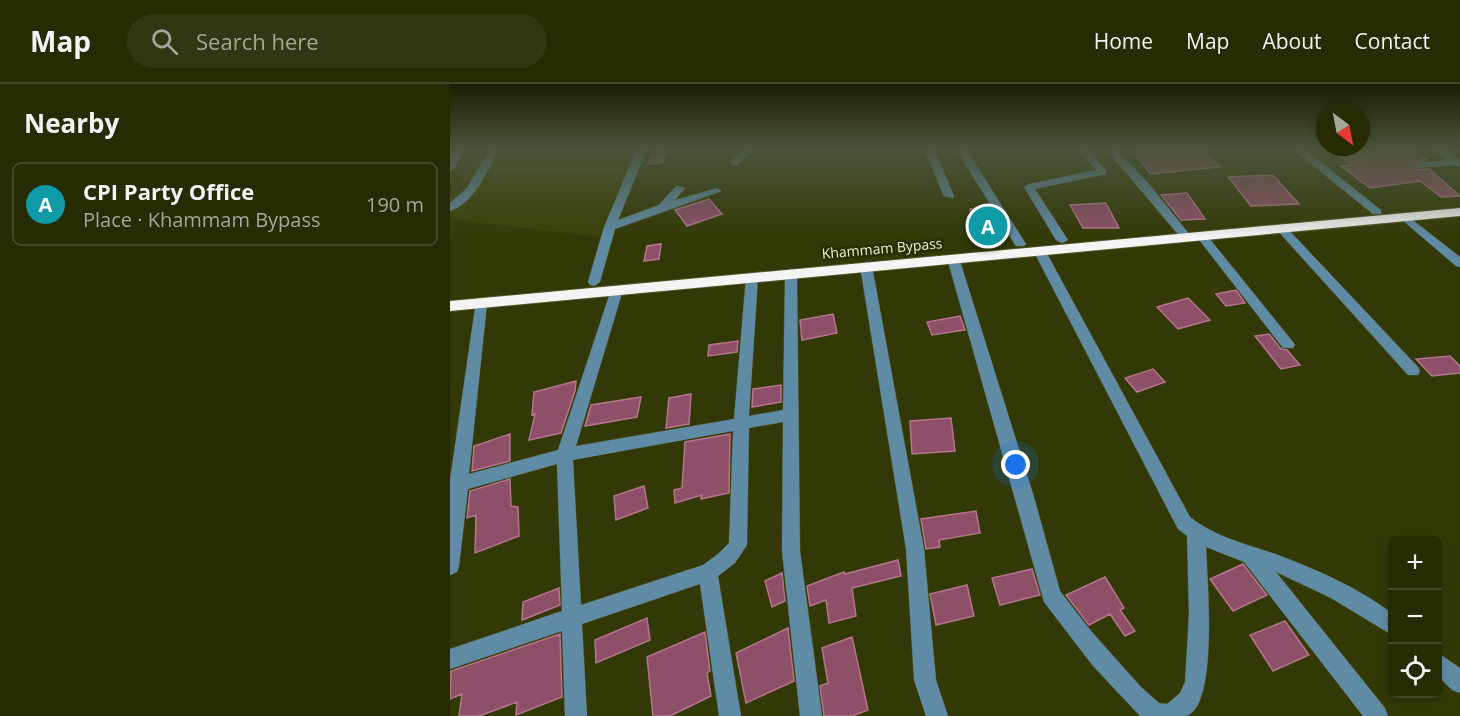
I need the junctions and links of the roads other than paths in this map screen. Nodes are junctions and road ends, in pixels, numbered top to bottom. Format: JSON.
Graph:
{"nodes":[{"id":1,"x":477,"y":178,"type":"edge"},
{"id":2,"x":630,"y":178,"type":"edge"},
{"id":3,"x":942,"y":178,"type":"edge"},
{"id":4,"x":979,"y":178,"type":"edge"},
{"id":5,"x":1071,"y":178,"type":"edge"},
{"id":6,"x":1138,"y":178,"type":"edge"},
{"id":7,"x":1335,"y":178,"type":"edge"},
{"id":8,"x":681,"y":188,"type":"dead end"},
{"id":9,"x":717,"y":191,"type":"dead end"},
{"id":10,"x":949,"y":196,"type":"dead end"},
{"id":11,"x":1460,"y":205,"type":"edge"},
{"id":12,"x":663,"y":207,"type":"junction"},
{"id":13,"x":450,"y":208,"type":"edge"},
{"id":14,"x":1377,"y":212,"type":"junction"},
{"id":15,"x":1460,"y":212,"type":"edge"},
{"id":16,"x":1405,"y":217,"type":"junction"},
{"id":17,"x":610,"y":227,"type":"junction"},
{"id":18,"x":1281,"y":228,"type":"junction"},
{"id":19,"x":1182,"y":233,"type":"junction"},
{"id":20,"x":1201,"y":235,"type":"junction"},
{"id":21,"x":1062,"y":240,"type":"junction"},
{"id":22,"x":1020,"y":244,"type":"junction"},
{"id":23,"x":1039,"y":250,"type":"junction"},
{"id":24,"x":958,"y":255,"type":"junction"},
{"id":25,"x":1460,"y":263,"type":"edge"},
{"id":26,"x":866,"y":266,"type":"junction"},
{"id":27,"x":791,"y":273,"type":"junction"},
{"id":28,"x":752,"y":277,"type":"junction"},
{"id":29,"x":594,"y":282,"type":"junction"},
{"id":30,"x":617,"y":290,"type":"junction"},
{"id":31,"x":450,"y":295,"type":"edge"},
{"id":32,"x":481,"y":304,"type":"junction"},
{"id":33,"x":450,"y":306,"type":"edge"},
{"id":34,"x":1288,"y":345,"type":"dead end"},
{"id":35,"x":1413,"y":371,"type":"dead end"},
{"id":36,"x":790,"y":415,"type":"junction"},
{"id":37,"x":741,"y":422,"type":"junction"},
{"id":38,"x":566,"y":455,"type":"junction"},
{"id":39,"x":454,"y":486,"type":"edge"},
{"id":40,"x":1196,"y":534,"type":"junction"},
{"id":41,"x":1250,"y":554,"type":"junction"},
{"id":42,"x":450,"y":566,"type":"edge"},
{"id":43,"x":708,"y":572,"type":"junction"},
{"id":44,"x":571,"y":616,"type":"junction"},
{"id":45,"x":1388,"y":623,"type":"edge"},
{"id":46,"x":450,"y":659,"type":"edge"},
{"id":47,"x":1442,"y":667,"type":"edge"},
{"id":48,"x":1460,"y":682,"type":"edge"},
{"id":49,"x":576,"y":716,"type":"edge"},
{"id":50,"x":730,"y":716,"type":"edge"},
{"id":51,"x":811,"y":716,"type":"edge"},
{"id":52,"x":937,"y":716,"type":"edge"},
{"id":53,"x":1173,"y":716,"type":"edge"},
{"id":54,"x":1377,"y":716,"type":"edge"}],
"edges":[{"from":1,"to":13,"type":"street"},
{"from":2,"to":17,"type":"street"},
{"from":3,"to":10,"type":"street"},
{"from":4,"to":22,"type":"street"},
{"from":5,"to":21,"type":"street"},
{"from":6,"to":19,"type":"street"},
{"from":7,"to":14,"type":"street"},
{"from":8,"to":12,"type":"street"},
{"from":9,"to":12,"type":"street"},
{"from":11,"to":14,"type":"highway","name":"Khammam Bypass"},
{"from":12,"to":17,"type":"street"},
{"from":14,"to":19,"type":"highway","name":"Khammam Bypass"},
{"from":15,"to":16,"type":"highway","name":"Khammam Bypass"},
{"from":16,"to":18,"type":"highway","name":"Khammam Bypass"},
{"from":16,"to":25,"type":"street"},
{"from":17,"to":29,"type":"street"},
{"from":18,"to":20,"type":"highway","name":"Khammam Bypass"},
{"from":18,"to":35,"type":"street"},
{"from":19,"to":20,"type":"highway","name":"Khammam Bypass"},
{"from":19,"to":21,"type":"highway","name":"Khammam Bypass"},
{"from":19,"to":23,"type":"highway","name":"Khammam Bypass"},
{"from":20,"to":34,"type":"street"},
{"from":21,"to":22,"type":"highway","name":"Khammam Bypass"},
{"from":22,"to":24,"type":"highway","name":"Khammam Bypass"},
{"from":23,"to":24,"type":"highway","name":"Khammam Bypass"},
{"from":23,"to":40,"type":"street"},
{"from":24,"to":26,"type":"highway","name":"Khammam Bypass"},
{"from":24,"to":29,"type":"highway","name":"Khammam Bypass"},
{"from":24,"to":53,"type":"street"},
{"from":26,"to":27,"type":"highway","name":"Khammam Bypass"},
{"from":26,"to":52,"type":"street"},
{"from":27,"to":28,"type":"highway","name":"Khammam Bypass"},
{"from":27,"to":36,"type":"street"},
{"from":28,"to":30,"type":"highway","name":"Khammam Bypass"},
{"from":28,"to":37,"type":"street"},
{"from":29,"to":31,"type":"highway","name":"Khammam Bypass"},
{"from":30,"to":32,"type":"highway","name":"Khammam Bypass"},
{"from":30,"to":38,"type":"street"},
{"from":32,"to":33,"type":"highway","name":"Khammam Bypass"},
{"from":32,"to":39,"type":"street"},
{"from":36,"to":37,"type":"street"},
{"from":36,"to":51,"type":"street"},
{"from":37,"to":38,"type":"street"},
{"from":37,"to":43,"type":"street"},
{"from":38,"to":39,"type":"street"},
{"from":38,"to":44,"type":"street"},
{"from":39,"to":42,"type":"street"},
{"from":40,"to":41,"type":"street"},
{"from":40,"to":53,"type":"street"},
{"from":41,"to":45,"type":"street"},
{"from":41,"to":54,"type":"street"},
{"from":43,"to":44,"type":"street"},
{"from":43,"to":50,"type":"street"},
{"from":44,"to":46,"type":"street"},
{"from":44,"to":49,"type":"street"},
{"from":47,"to":48,"type":"street"}]}
